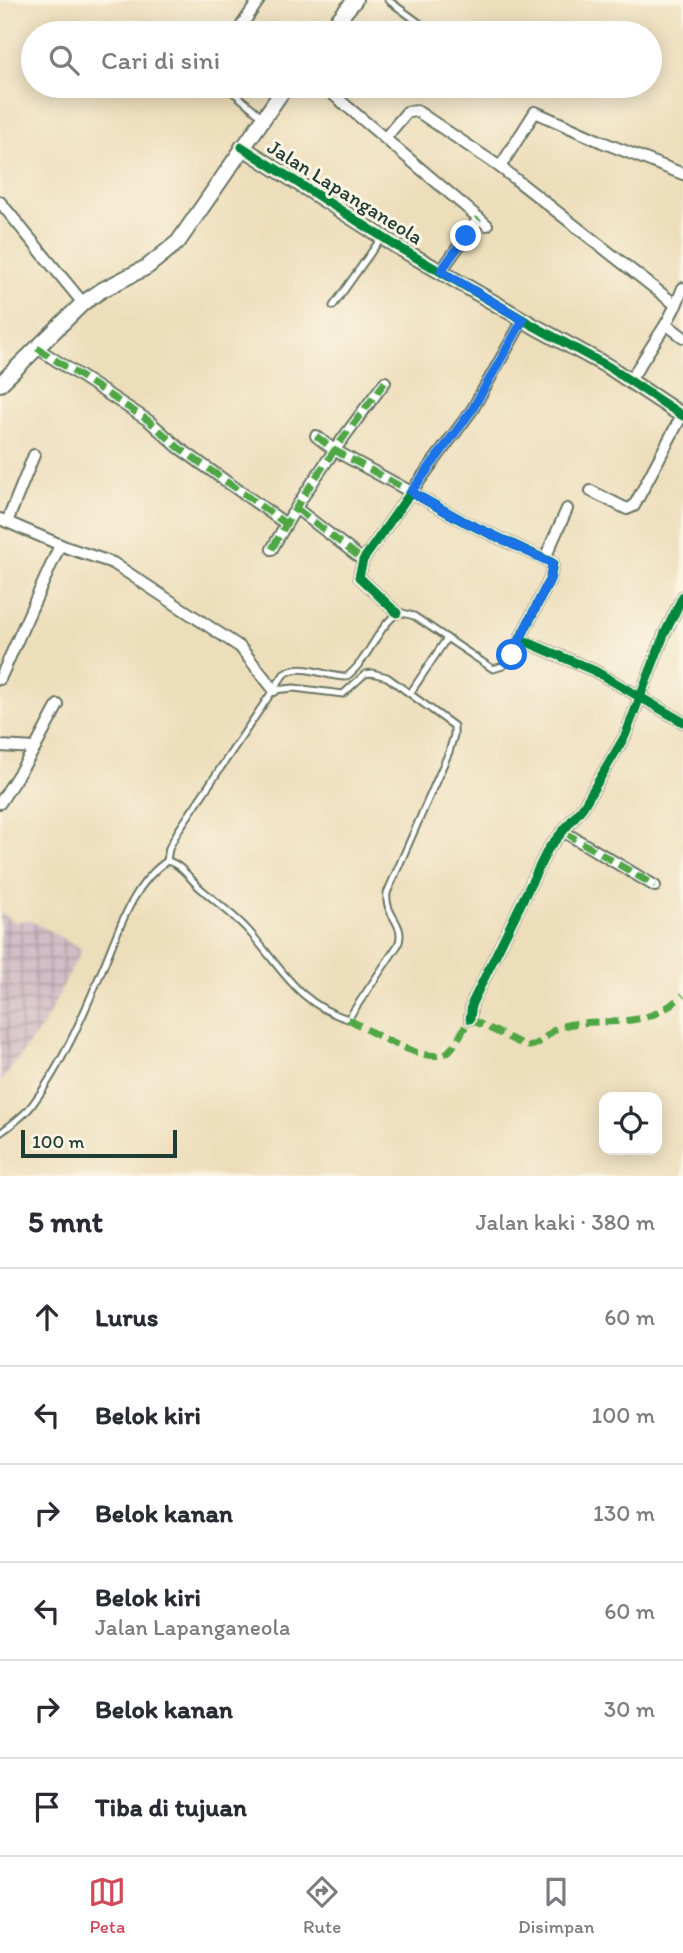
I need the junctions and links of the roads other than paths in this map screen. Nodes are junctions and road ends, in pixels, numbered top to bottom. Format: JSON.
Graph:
{"nodes":[{"id":1,"x":258,"y":0,"type":"edge"},
{"id":2,"x":355,"y":0,"type":"edge"},
{"id":3,"x":388,"y":0,"type":"edge"},
{"id":4,"x":245,"y":21,"type":"edge"},
{"id":5,"x":337,"y":21,"type":"edge"},
{"id":6,"x":417,"y":21,"type":"edge"},
{"id":7,"x":240,"y":98,"type":"edge"},
{"id":8,"x":278,"y":98,"type":"edge"},
{"id":9,"x":338,"y":98,"type":"edge"},
{"id":10,"x":264,"y":118,"type":"junction"},
{"id":11,"x":386,"y":137,"type":"junction"},
{"id":12,"x":242,"y":148,"type":"junction"},
{"id":13,"x":500,"y":167,"type":"junction"},
{"id":14,"x":683,"y":174,"type":"edge"},
{"id":15,"x":0,"y":202,"type":"edge"},
{"id":16,"x":382,"y":237,"type":"junction"},
{"id":17,"x":441,"y":271,"type":"junction"},
{"id":18,"x":683,"y":288,"type":"edge"},
{"id":19,"x":83,"y":303,"type":"junction"},
{"id":20,"x":676,"y":305,"type":"junction"},
{"id":21,"x":332,"y":306,"type":"dead end"},
{"id":22,"x":523,"y":320,"type":"junction"},
{"id":23,"x":666,"y":324,"type":"junction"},
{"id":24,"x":683,"y":337,"type":"edge"},
{"id":25,"x":37,"y":348,"type":"junction"},
{"id":26,"x":385,"y":382,"type":"dead end"},
{"id":27,"x":629,"y":382,"type":"junction"},
{"id":28,"x":0,"y":384,"type":"edge"},
{"id":29,"x":683,"y":416,"type":"edge"},
{"id":30,"x":316,"y":436,"type":"dead end"},
{"id":31,"x":334,"y":450,"type":"junction"},
{"id":32,"x":34,"y":455,"type":"dead end"},
{"id":33,"x":591,"y":491,"type":"dead end"},
{"id":34,"x":411,"y":492,"type":"junction"},
{"id":35,"x":296,"y":509,"type":"junction"},
{"id":36,"x":567,"y":509,"type":"dead end"},
{"id":37,"x":4,"y":521,"type":"edge"},
{"id":38,"x":286,"y":524,"type":"junction"},
{"id":39,"x":60,"y":545,"type":"junction"},
{"id":40,"x":272,"y":549,"type":"dead end"},
{"id":41,"x":545,"y":558,"type":"junction"},
{"id":42,"x":363,"y":560,"type":"junction"},
{"id":43,"x":683,"y":596,"type":"edge"},
{"id":44,"x":397,"y":613,"type":"junction"},
{"id":45,"x":447,"y":638,"type":"junction"},
{"id":46,"x":520,"y":639,"type":"junction"},
{"id":47,"x":0,"y":679,"type":"edge"},
{"id":48,"x":274,"y":690,"type":"junction"},
{"id":49,"x":411,"y":692,"type":"junction"},
{"id":50,"x":640,"y":697,"type":"junction"},
{"id":51,"x":58,"y":705,"type":"dead end"},
{"id":52,"x":683,"y":722,"type":"edge"},
{"id":53,"x":0,"y":746,"type":"edge"},
{"id":54,"x":35,"y":748,"type":"junction"},
{"id":55,"x":0,"y":803,"type":"edge"},
{"id":56,"x":564,"y":832,"type":"junction"},
{"id":57,"x":167,"y":861,"type":"junction"},
{"id":58,"x":655,"y":886,"type":"dead end"},
{"id":59,"x":470,"y":1019,"type":"dead end"},
{"id":60,"x":0,"y":1133,"type":"edge"}],
"edges":[{"from":1,"to":4,"type":"street"},
{"from":2,"to":5,"type":"street"},
{"from":3,"to":6,"type":"lane"},
{"from":7,"to":10,"type":"lane"},
{"from":8,"to":10,"type":"street"},
{"from":9,"to":11,"type":"street"},
{"from":10,"to":12,"type":"street"},
{"from":11,"to":13,"type":"street"},
{"from":11,"to":17,"type":"street"},
{"from":12,"to":16,"type":"street","name":"Jalan Lapanganeola"},
{"from":12,"to":19,"type":"street"},
{"from":13,"to":14,"type":"street"},
{"from":13,"to":20,"type":"street"},
{"from":15,"to":19,"type":"street"},
{"from":16,"to":17,"type":"street","name":"Jalan Lapanganeola"},
{"from":16,"to":21,"type":"lane"},
{"from":17,"to":22,"type":"street","name":"Jalan Lapanganeola"},
{"from":18,"to":20,"type":"street"},
{"from":19,"to":25,"type":"street"},
{"from":20,"to":23,"type":"street"},
{"from":22,"to":27,"type":"street","name":"Jalan Lapanganeola"},
{"from":22,"to":34,"type":"street"},
{"from":23,"to":24,"type":"street"},
{"from":23,"to":27,"type":"street"},
{"from":25,"to":28,"type":"street"},
{"from":25,"to":38,"type":"street"},
{"from":26,"to":31,"type":"street"},
{"from":27,"to":29,"type":"street","name":"Jalan Lapanganeola"},
{"from":29,"to":33,"type":"street"},
{"from":30,"to":31,"type":"street"},
{"from":31,"to":34,"type":"street"},
{"from":31,"to":35,"type":"street"},
{"from":32,"to":37,"type":"street"},
{"from":34,"to":41,"type":"street"},
{"from":34,"to":42,"type":"street"},
{"from":35,"to":38,"type":"street"},
{"from":35,"to":42,"type":"street"},
{"from":36,"to":41,"type":"street"},
{"from":37,"to":39,"type":"street"},
{"from":38,"to":40,"type":"street"},
{"from":39,"to":47,"type":"street"},
{"from":39,"to":48,"type":"street"},
{"from":41,"to":46,"type":"street"},
{"from":42,"to":44,"type":"street"},
{"from":43,"to":50,"type":"street"},
{"from":44,"to":45,"type":"lane"},
{"from":44,"to":48,"type":"lane"},
{"from":45,"to":46,"type":"lane"},
{"from":45,"to":49,"type":"lane"},
{"from":46,"to":50,"type":"street"},
{"from":48,"to":49,"type":"lane"},
{"from":48,"to":57,"type":"lane"},
{"from":49,"to":57,"type":"lane"},
{"from":50,"to":52,"type":"street"},
{"from":50,"to":56,"type":"street"},
{"from":51,"to":54,"type":"street"},
{"from":53,"to":54,"type":"street"},
{"from":54,"to":55,"type":"street"},
{"from":56,"to":58,"type":"street"},
{"from":56,"to":59,"type":"street"},
{"from":57,"to":60,"type":"lane"}]}
